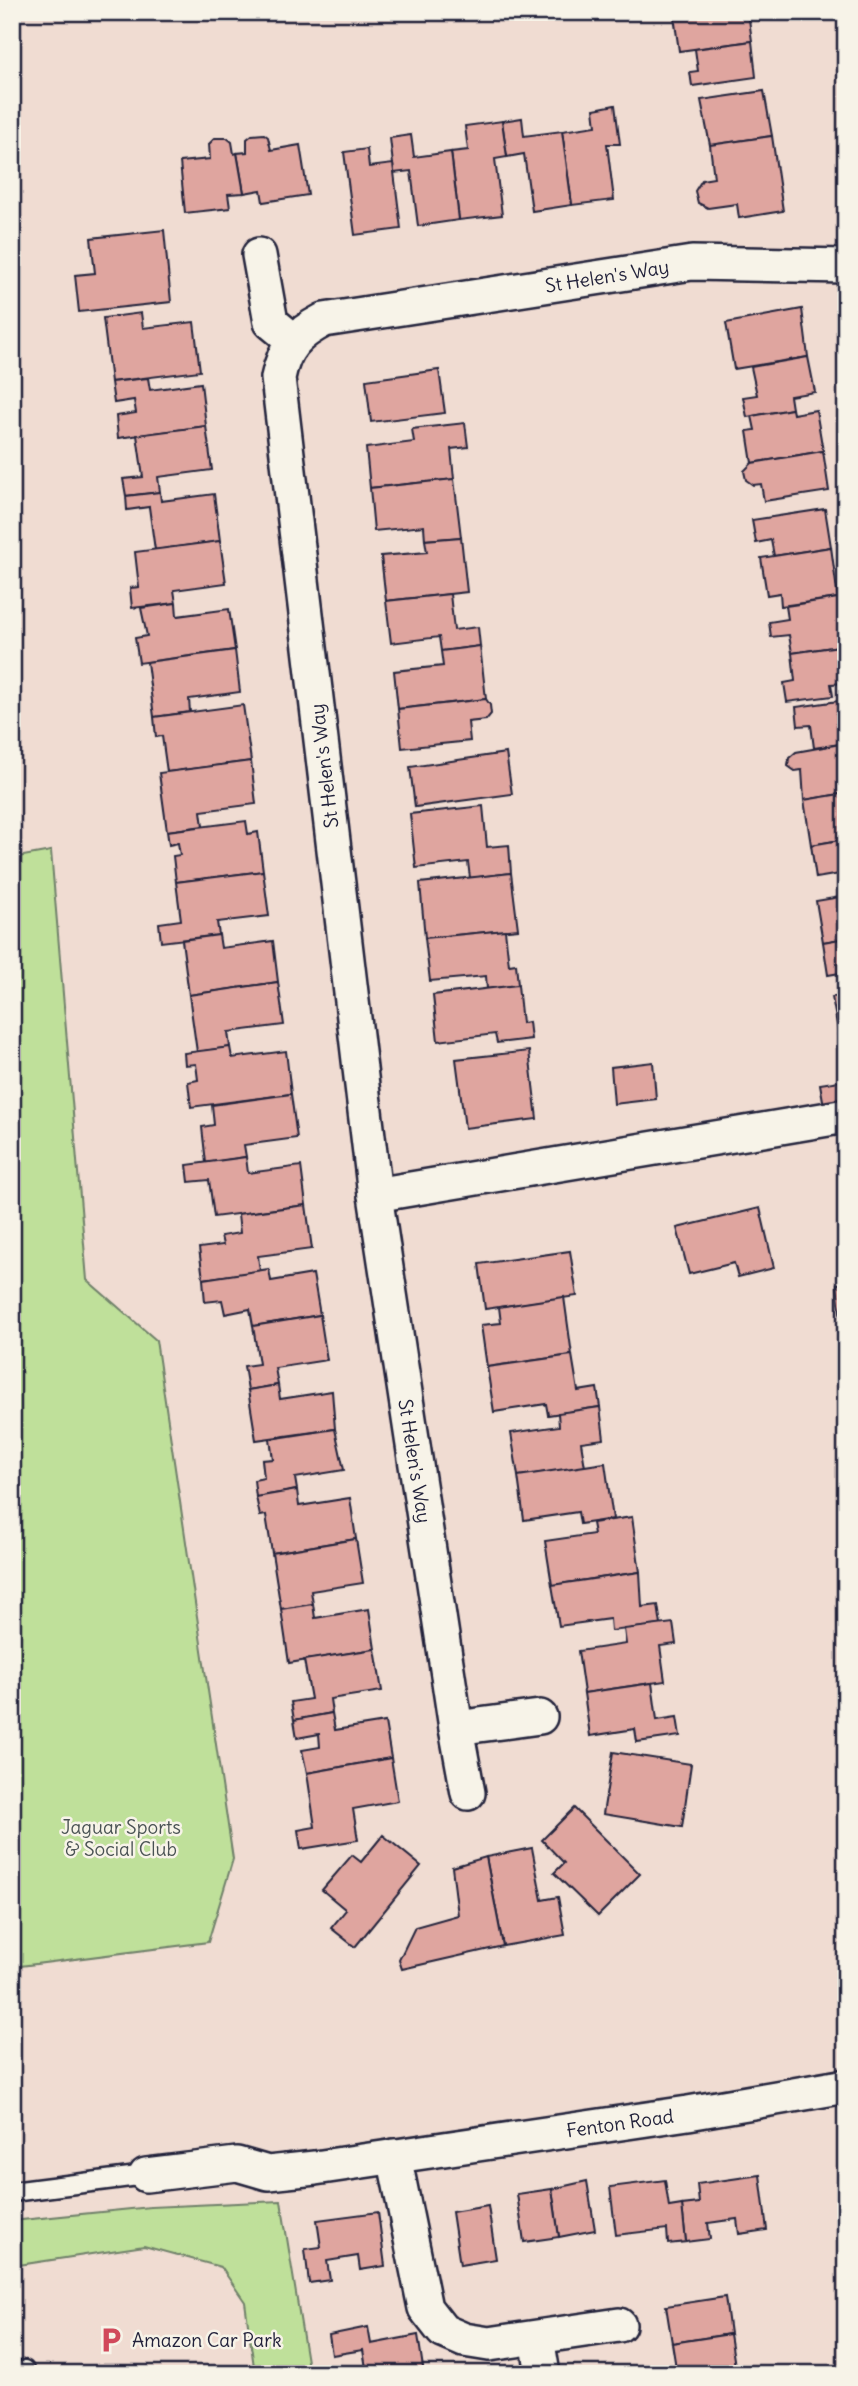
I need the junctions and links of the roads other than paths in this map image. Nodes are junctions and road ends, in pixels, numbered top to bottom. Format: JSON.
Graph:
{"nodes":[{"id":1,"x":260,"y":254,"type":"dead end"},
{"id":2,"x":846,"y":266,"type":"edge"},
{"id":3,"x":294,"y":341,"type":"junction"},
{"id":4,"x":846,"y":1116,"type":"edge"},
{"id":5,"x":375,"y":1195,"type":"junction"},
{"id":6,"x":540,"y":1717,"type":"dead end"},
{"id":7,"x":456,"y":1728,"type":"junction"},
{"id":8,"x":468,"y":1793,"type":"dead end"},
{"id":9,"x":846,"y":2086,"type":"edge"},
{"id":10,"x":394,"y":2156,"type":"junction"},
{"id":11,"x":146,"y":2175,"type":"joint"},
{"id":12,"x":12,"y":2192,"type":"edge"},
{"id":13,"x":619,"y":2325,"type":"dead end"},
{"id":14,"x":537,"y":2338,"type":"junction"},
{"id":15,"x":543,"y":2374,"type":"edge"}],
"edges":[{"from":1,"to":3,"type":"street"},
{"from":2,"to":3,"type":"street","name":"St Helen's Way"},
{"from":3,"to":5,"type":"street","name":"St Helen's Way"},
{"from":4,"to":5,"type":"street"},
{"from":5,"to":7,"type":"street","name":"St Helen's Way"},
{"from":6,"to":7,"type":"street"},
{"from":7,"to":8,"type":"street","name":"St Helen's Way"},
{"from":9,"to":10,"type":"street","name":"Fenton Road"},
{"from":10,"to":11,"type":"street","name":"Fenton Road"},
{"from":10,"to":14,"type":"street"},
{"from":11,"to":12,"type":"lane","name":"Fenton Road"},
{"from":13,"to":14,"type":"street"},
{"from":14,"to":15,"type":"street"}]}
